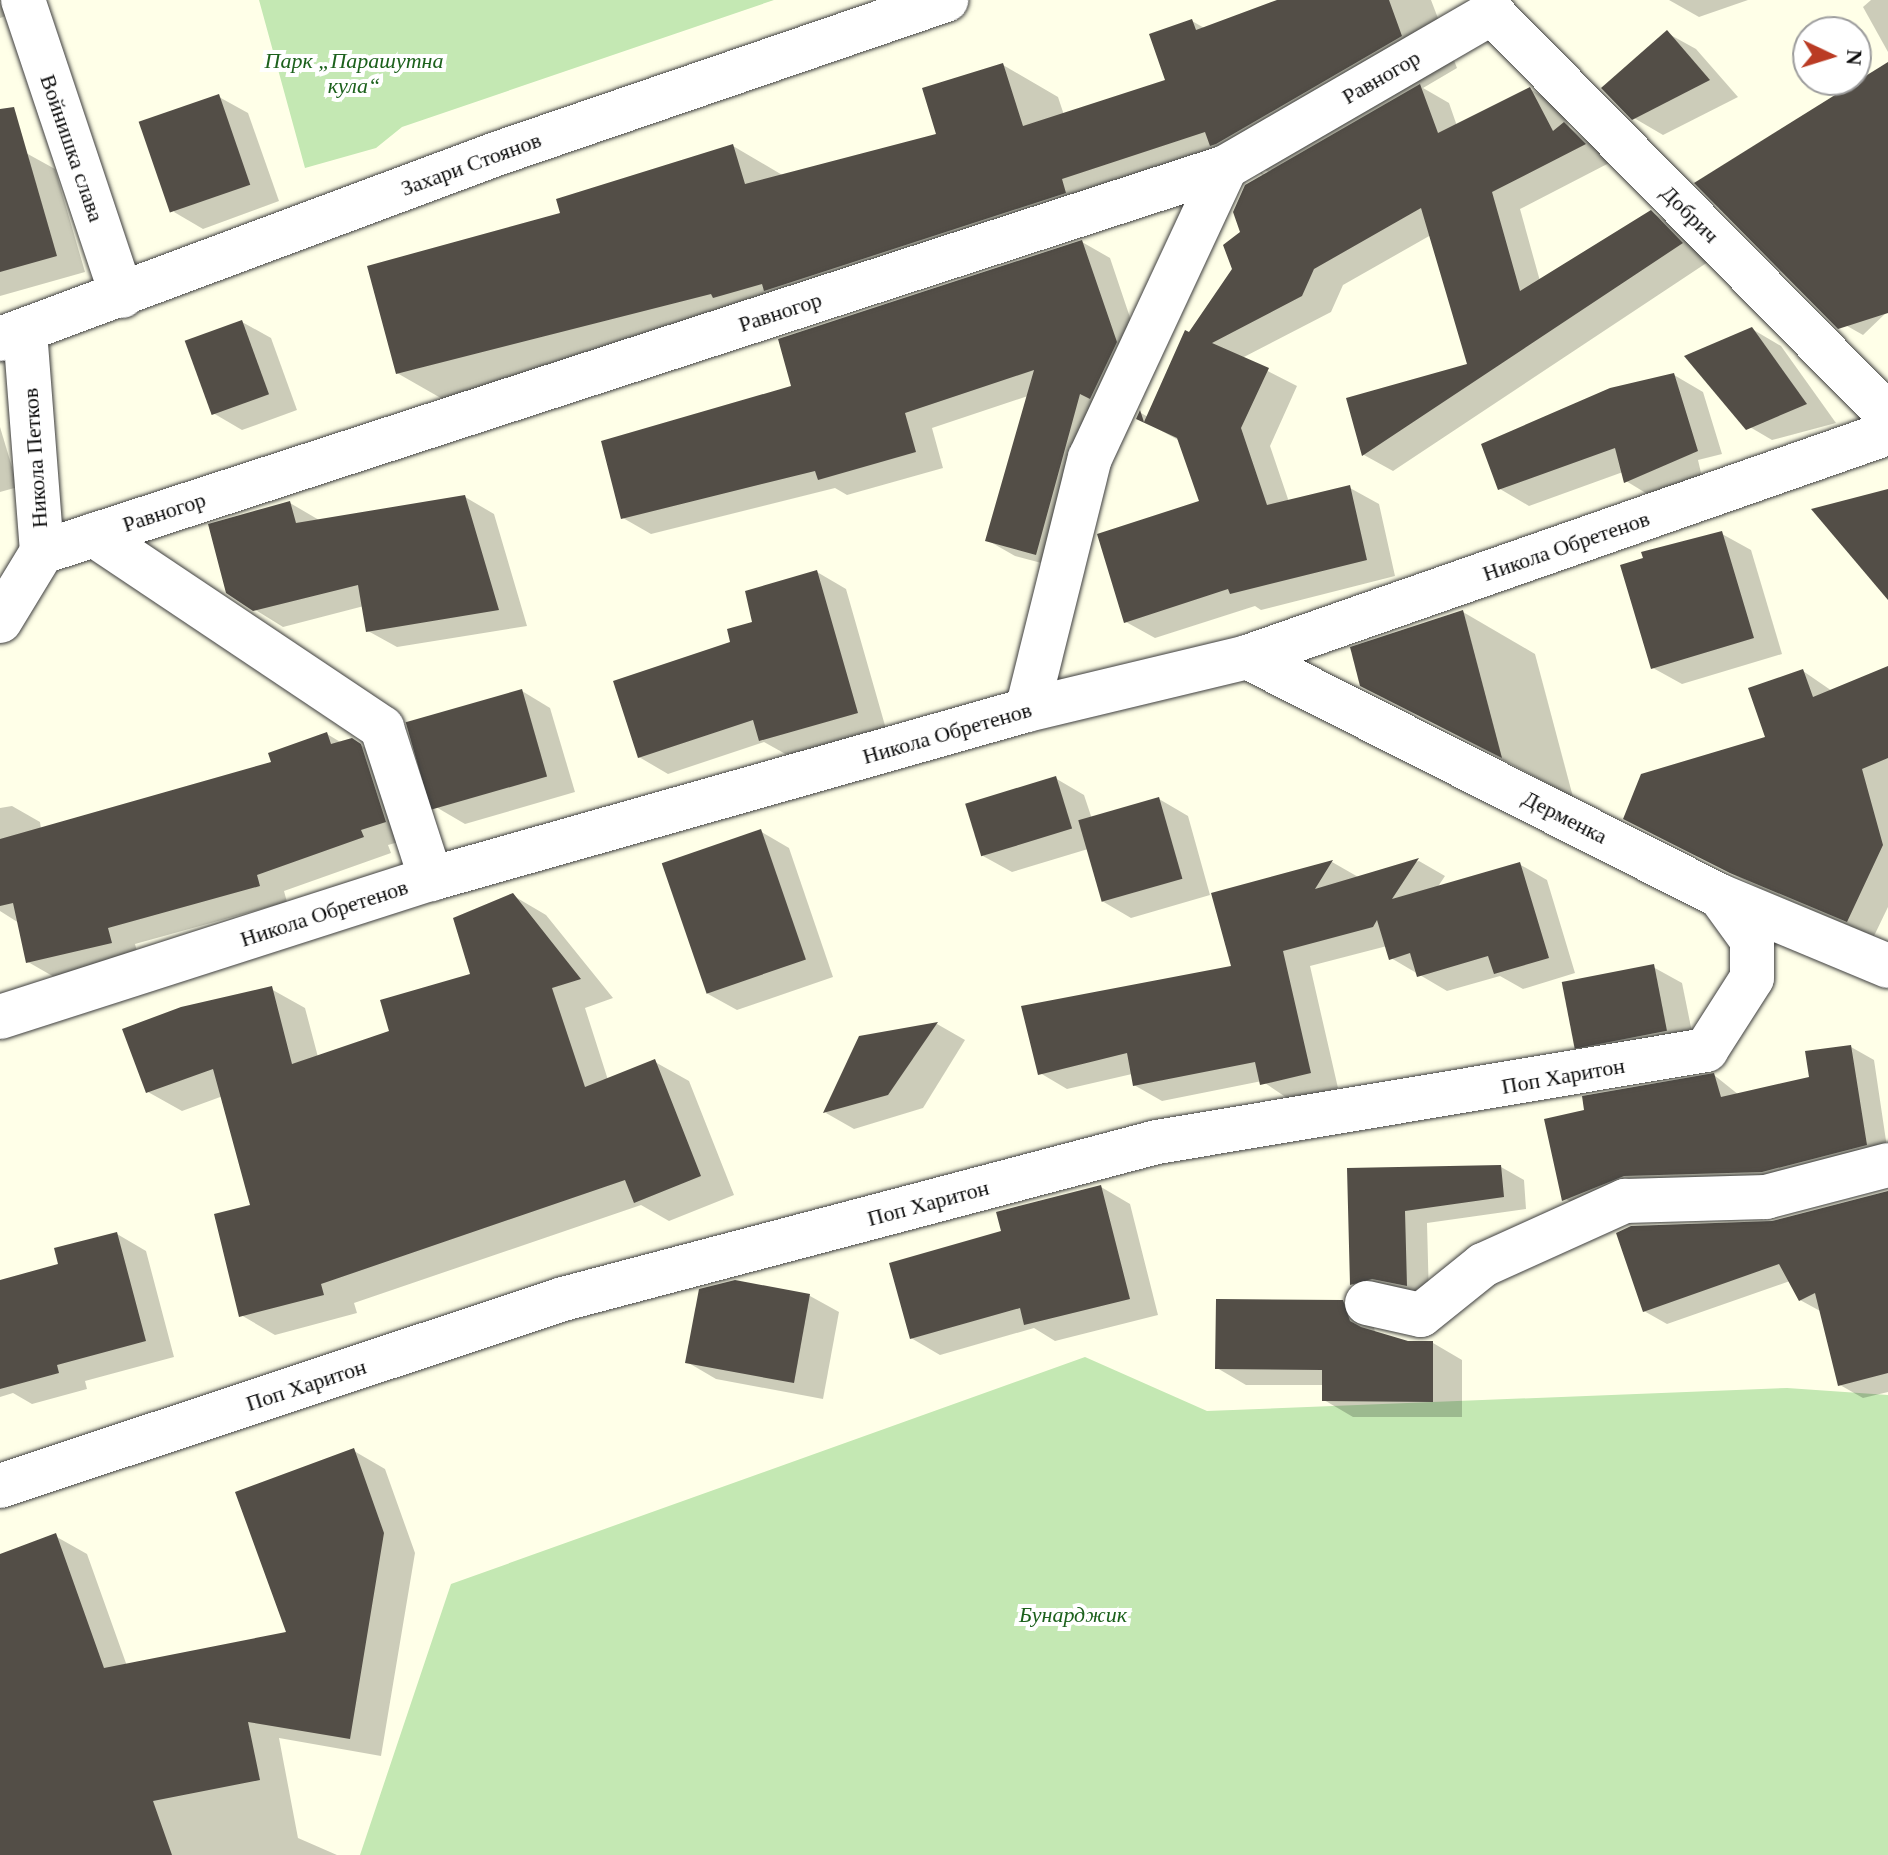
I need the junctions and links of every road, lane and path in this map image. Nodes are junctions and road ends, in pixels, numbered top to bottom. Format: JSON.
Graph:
{"nodes":[{"id":1,"x":23,"y":0,"type":"edge"},
{"id":2,"x":946,"y":0,"type":"edge"},
{"id":3,"x":1492,"y":13,"type":"joint"},
{"id":4,"x":1226,"y":167,"type":"junction"},
{"id":5,"x":122,"y":296,"type":"junction"},
{"id":6,"x":12,"y":335,"type":"edge"},
{"id":7,"x":1888,"y":415,"type":"edge"},
{"id":8,"x":1888,"y":433,"type":"edge"},
{"id":9,"x":94,"y":535,"type":"junction"},
{"id":10,"x":42,"y":552,"type":"junction"},
{"id":11,"x":0,"y":621,"type":"edge"},
{"id":12,"x":1247,"y":657,"type":"junction"},
{"id":13,"x":1027,"y":710,"type":"junction"},
{"id":14,"x":431,"y":879,"type":"junction"},
{"id":15,"x":1720,"y":896,"type":"junction"},
{"id":16,"x":1888,"y":966,"type":"edge"},
{"id":17,"x":0,"y":1017,"type":"edge"},
{"id":18,"x":1888,"y":1165,"type":"edge"},
{"id":19,"x":1367,"y":1303,"type":"dead end"},
{"id":20,"x":0,"y":1486,"type":"edge"}],
"edges":[{"from":1,"to":5,"type":"street","name":"Войнишка слава"},
{"from":2,"to":5,"type":"street","name":"Захари Стоянов"},
{"from":3,"to":4,"type":"street","name":"Равногор"},
{"from":3,"to":7,"type":"street","name":"Добрич"},
{"from":4,"to":9,"type":"street","name":"Равногор"},
{"from":4,"to":13,"type":"street"},
{"from":5,"to":6,"type":"street","name":"Захари Стоянов"},
{"from":6,"to":10,"type":"street","name":"Никола Петков"},
{"from":8,"to":12,"type":"street","name":"Никола Обретенов"},
{"from":9,"to":10,"type":"street","name":"Равногор"},
{"from":9,"to":14,"type":"street"},
{"from":10,"to":11,"type":"street","name":"Никола Петков"},
{"from":12,"to":13,"type":"street","name":"Никола Обретенов"},
{"from":12,"to":15,"type":"street","name":"Дерменка"},
{"from":13,"to":14,"type":"street","name":"Никола Обретенов"},
{"from":14,"to":17,"type":"street","name":"Никола Обретенов"},
{"from":15,"to":16,"type":"street","name":"Дерменка"},
{"from":15,"to":20,"type":"street","name":"Поп Харитон"},
{"from":18,"to":19,"type":"street"}]}
